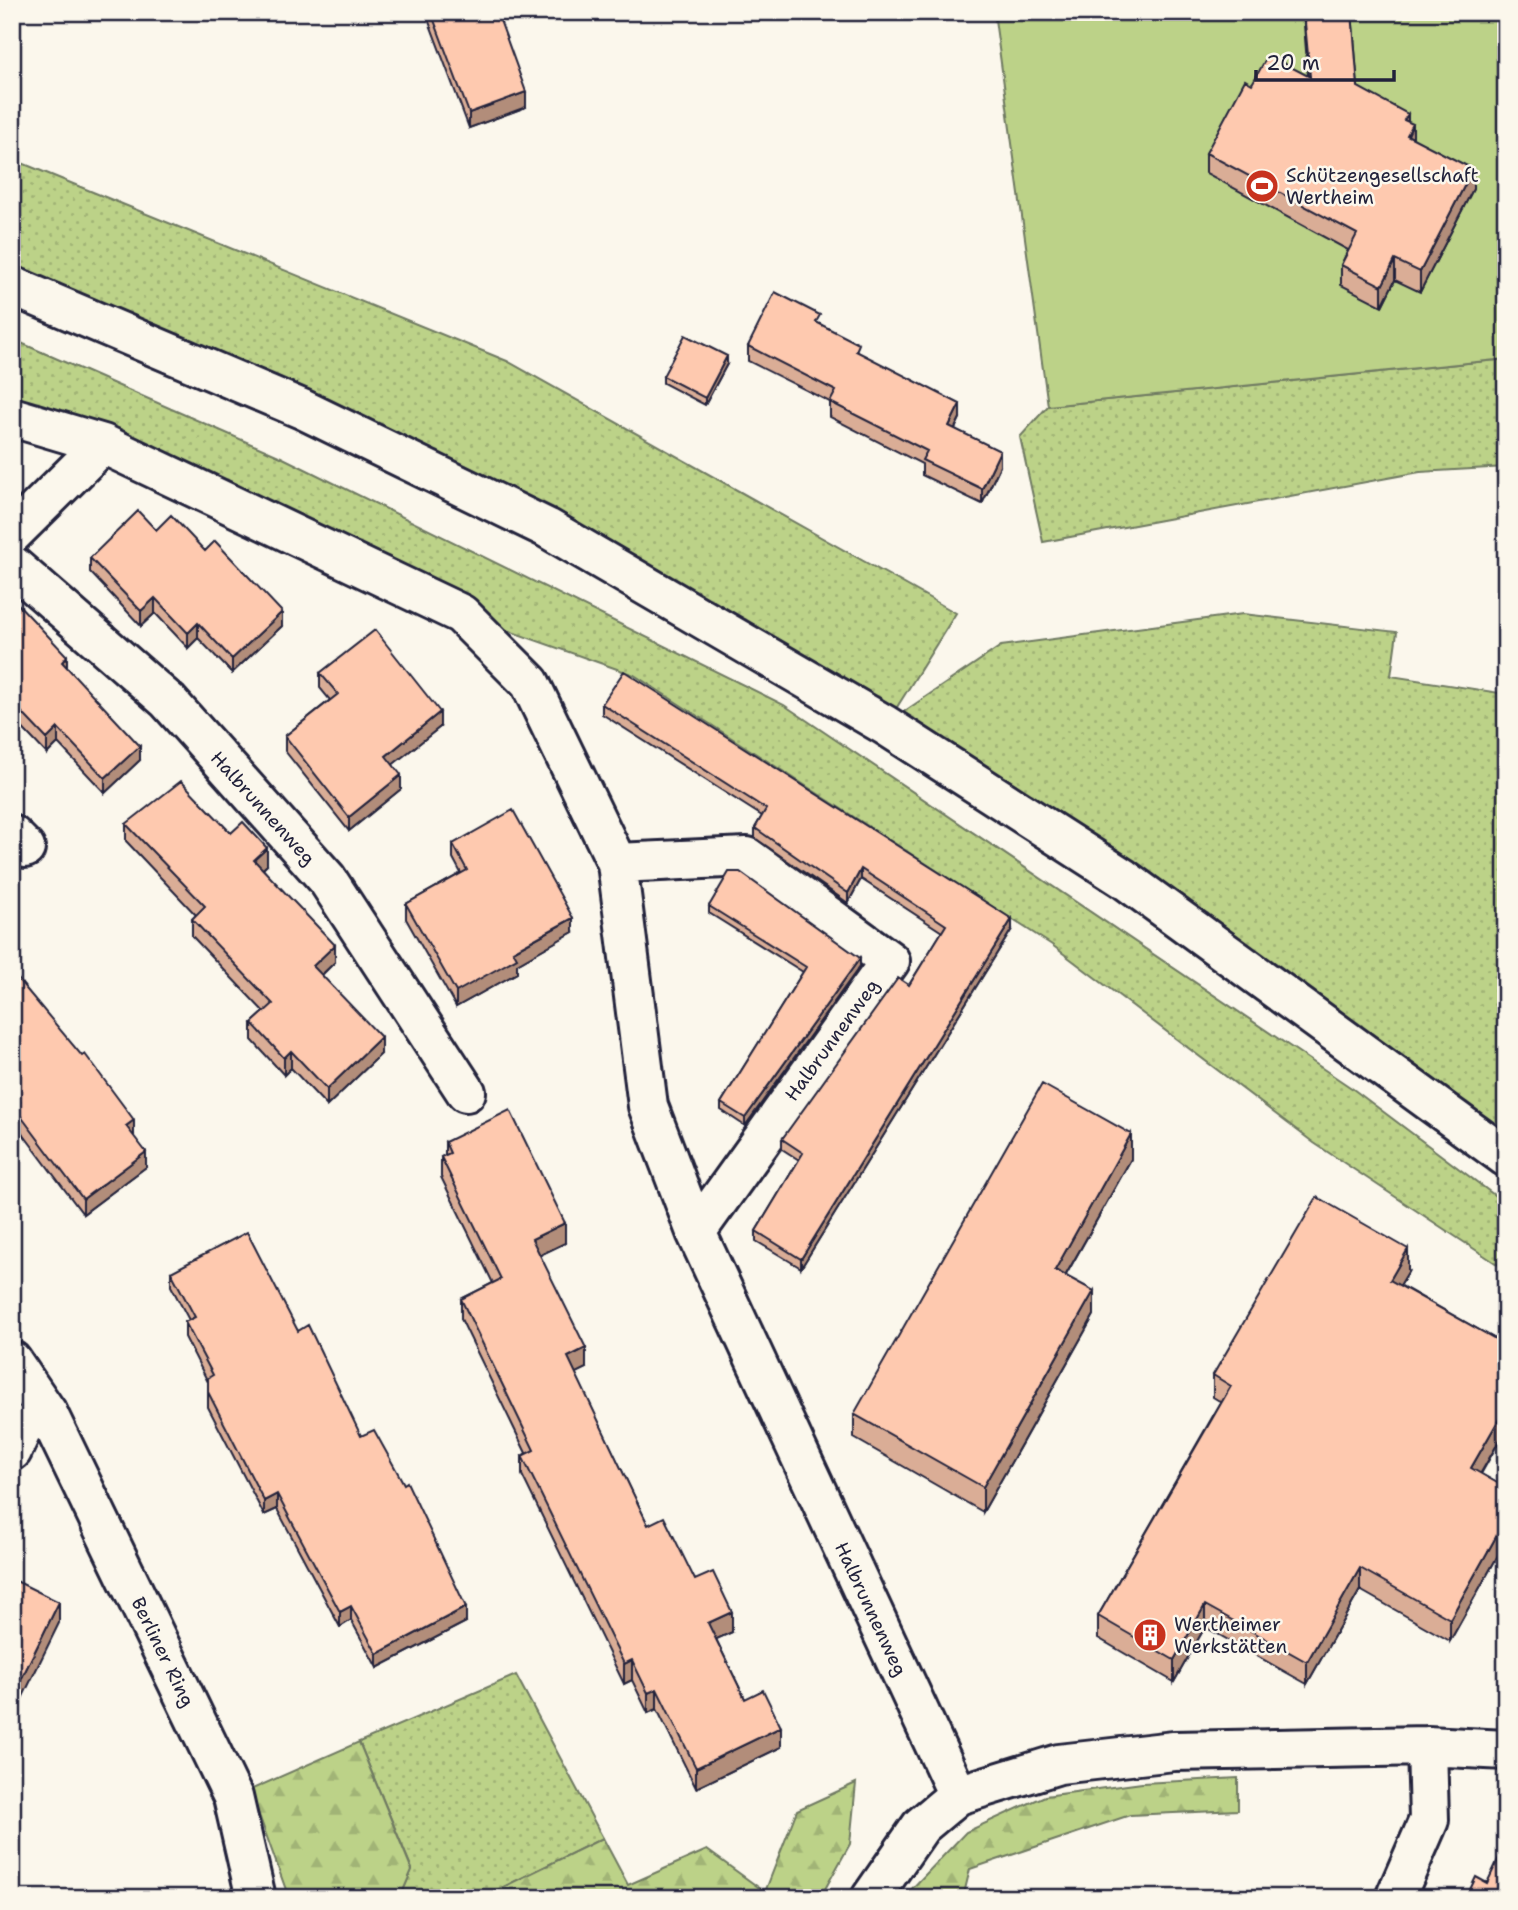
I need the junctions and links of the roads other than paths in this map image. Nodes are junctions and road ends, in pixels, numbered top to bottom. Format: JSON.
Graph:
{"nodes":[{"id":1,"x":12,"y":286,"type":"edge"},
{"id":2,"x":12,"y":417,"type":"edge"},
{"id":3,"x":103,"y":444,"type":"junction"},
{"id":4,"x":12,"y":534,"type":"edge"},
{"id":5,"x":12,"y":565,"type":"edge"},
{"id":6,"x":617,"y":863,"type":"junction"},
{"id":7,"x":466,"y":1092,"type":"dead end"},
{"id":8,"x":1506,"y":1157,"type":"edge"},
{"id":9,"x":696,"y":1232,"type":"junction"},
{"id":10,"x":12,"y":1361,"type":"edge"},
{"id":11,"x":48,"y":1414,"type":"junction"},
{"id":12,"x":12,"y":1451,"type":"edge"},
{"id":13,"x":1427,"y":1746,"type":"junction"},
{"id":14,"x":1506,"y":1749,"type":"edge"},
{"id":15,"x":957,"y":1795,"type":"junction"},
{"id":16,"x":256,"y":1898,"type":"edge"},
{"id":17,"x":871,"y":1898,"type":"edge"},
{"id":18,"x":1395,"y":1898,"type":"edge"}],
"edges":[{"from":1,"to":8,"type":"street"},
{"from":2,"to":3,"type":"street","name":"Halbrunnenweg"},
{"from":3,"to":4,"type":"street"},
{"from":3,"to":6,"type":"street","name":"Halbrunnenweg"},
{"from":5,"to":7,"type":"street","name":"Halbrunnenweg"},
{"from":6,"to":9,"type":"street","name":"Halbrunnenweg"},
{"from":6,"to":9,"type":"street","name":"Halbrunnenweg"},
{"from":9,"to":15,"type":"street","name":"Halbrunnenweg"},
{"from":10,"to":11,"type":"street","name":"Berliner Ring"},
{"from":11,"to":12,"type":"street"},
{"from":11,"to":16,"type":"street","name":"Berliner Ring"},
{"from":13,"to":14,"type":"street"},
{"from":13,"to":15,"type":"street"},
{"from":13,"to":18,"type":"street"},
{"from":15,"to":17,"type":"street"}]}
